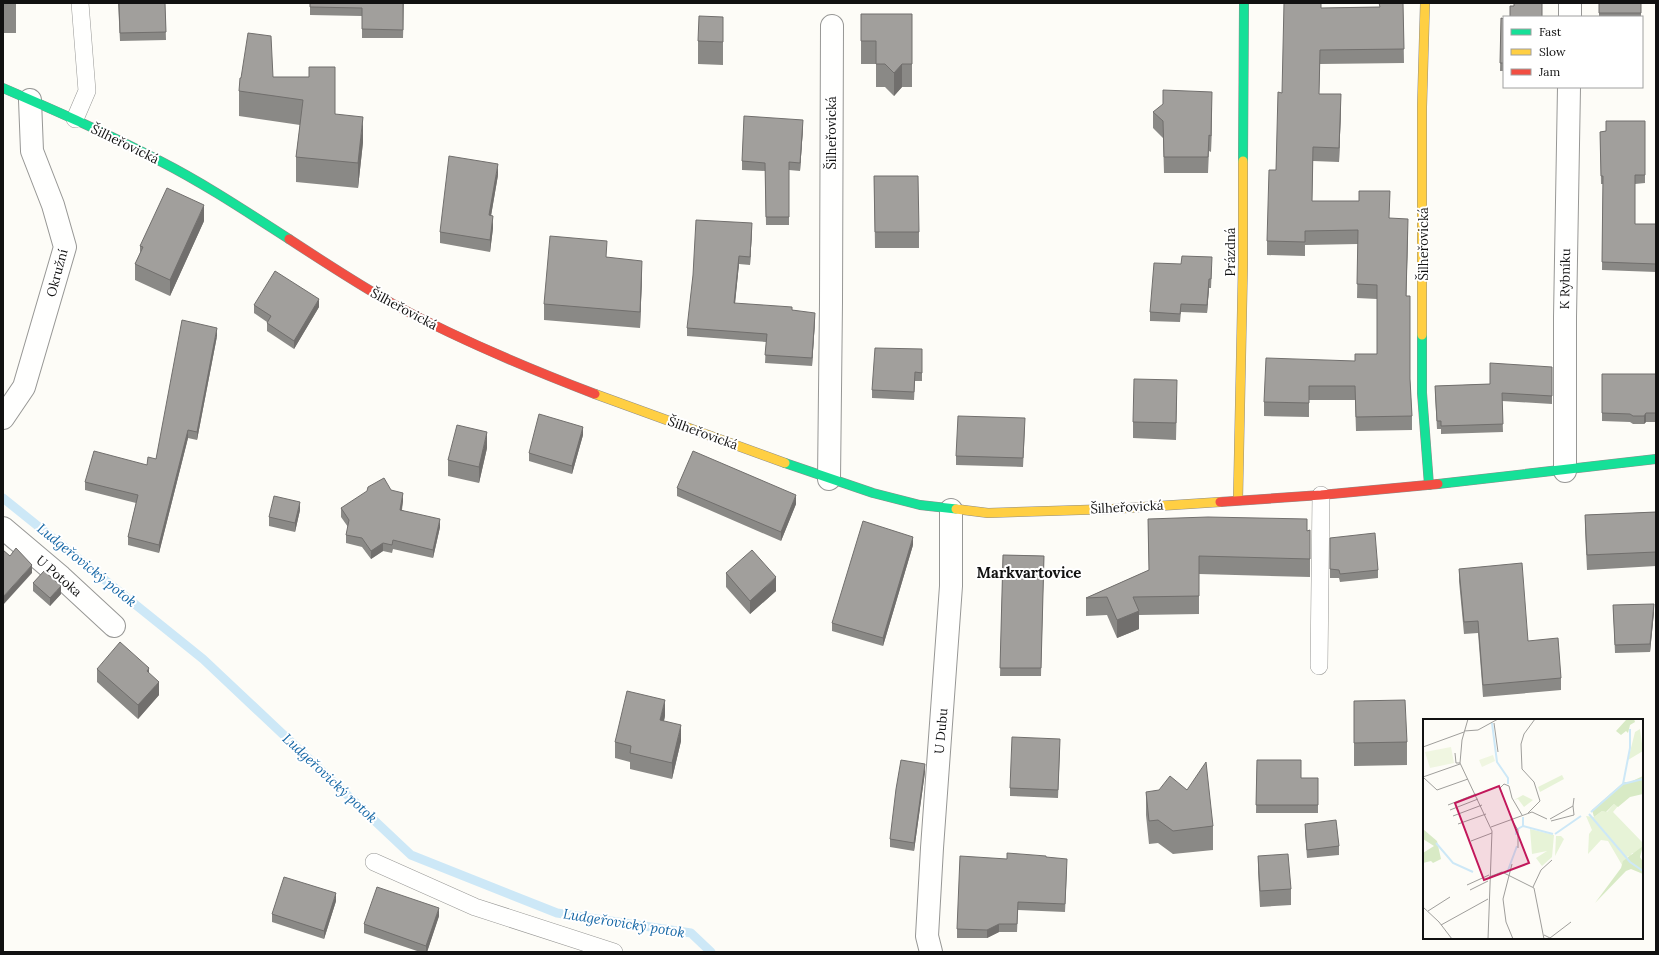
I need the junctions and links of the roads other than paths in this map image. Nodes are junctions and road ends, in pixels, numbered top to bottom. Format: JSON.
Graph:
{"nodes":[{"id":1,"x":80,"y":3,"type":"edge"},
{"id":2,"x":1244,"y":3,"type":"edge"},
{"id":3,"x":1425,"y":3,"type":"edge"},
{"id":4,"x":1570,"y":3,"type":"edge"},
{"id":5,"x":1570,"y":16,"type":"edge"},
{"id":6,"x":832,"y":26,"type":"dead end"},
{"id":7,"x":3,"y":88,"type":"edge"},
{"id":8,"x":1568,"y":88,"type":"edge"},
{"id":9,"x":30,"y":100,"type":"junction"},
{"id":10,"x":75,"y":119,"type":"junction"},
{"id":11,"x":3,"y":418,"type":"edge"},
{"id":12,"x":1656,"y":459,"type":"edge"},
{"id":13,"x":1564,"y":470,"type":"junction"},
{"id":14,"x":829,"y":479,"type":"junction"},
{"id":15,"x":1429,"y":486,"type":"junction"},
{"id":16,"x":1321,"y":496,"type":"junction"},
{"id":17,"x":1238,"y":500,"type":"junction"},
{"id":18,"x":951,"y":510,"type":"junction"},
{"id":19,"x":3,"y":528,"type":"edge"},
{"id":20,"x":114,"y":626,"type":"dead end"},
{"id":21,"x":1320,"y":666,"type":"dead end"},
{"id":22,"x":374,"y":862,"type":"dead end"},
{"id":23,"x":614,"y":952,"type":"edge"},
{"id":24,"x":931,"y":952,"type":"edge"}],
"edges":[{"from":1,"to":10,"type":"lane"},
{"from":2,"to":17,"type":"street","name":"Prázdná"},
{"from":3,"to":15,"type":"street","name":"Šilheřovická"},
{"from":4,"to":5,"type":"street"},
{"from":6,"to":14,"type":"street","name":"Šilheřovická"},
{"from":7,"to":9,"type":"street","name":"Šilheřovická"},
{"from":8,"to":13,"type":"street","name":"K Rybníku"},
{"from":9,"to":10,"type":"street","name":"Šilheřovická"},
{"from":9,"to":11,"type":"street","name":"Okružní"},
{"from":10,"to":14,"type":"street","name":"Šilheřovická"},
{"from":12,"to":13,"type":"street","name":"Šilheřovická"},
{"from":13,"to":15,"type":"street","name":"Šilheřovická"},
{"from":14,"to":18,"type":"street","name":"Šilheřovická"},
{"from":15,"to":16,"type":"street","name":"Šilheřovická"},
{"from":16,"to":17,"type":"street","name":"Šilheřovická"},
{"from":16,"to":21,"type":"lane"},
{"from":17,"to":18,"type":"street","name":"Šilheřovická"},
{"from":18,"to":24,"type":"street","name":"U Dubu"},
{"from":19,"to":20,"type":"street","name":"U Potoka"},
{"from":22,"to":23,"type":"lane"}]}
